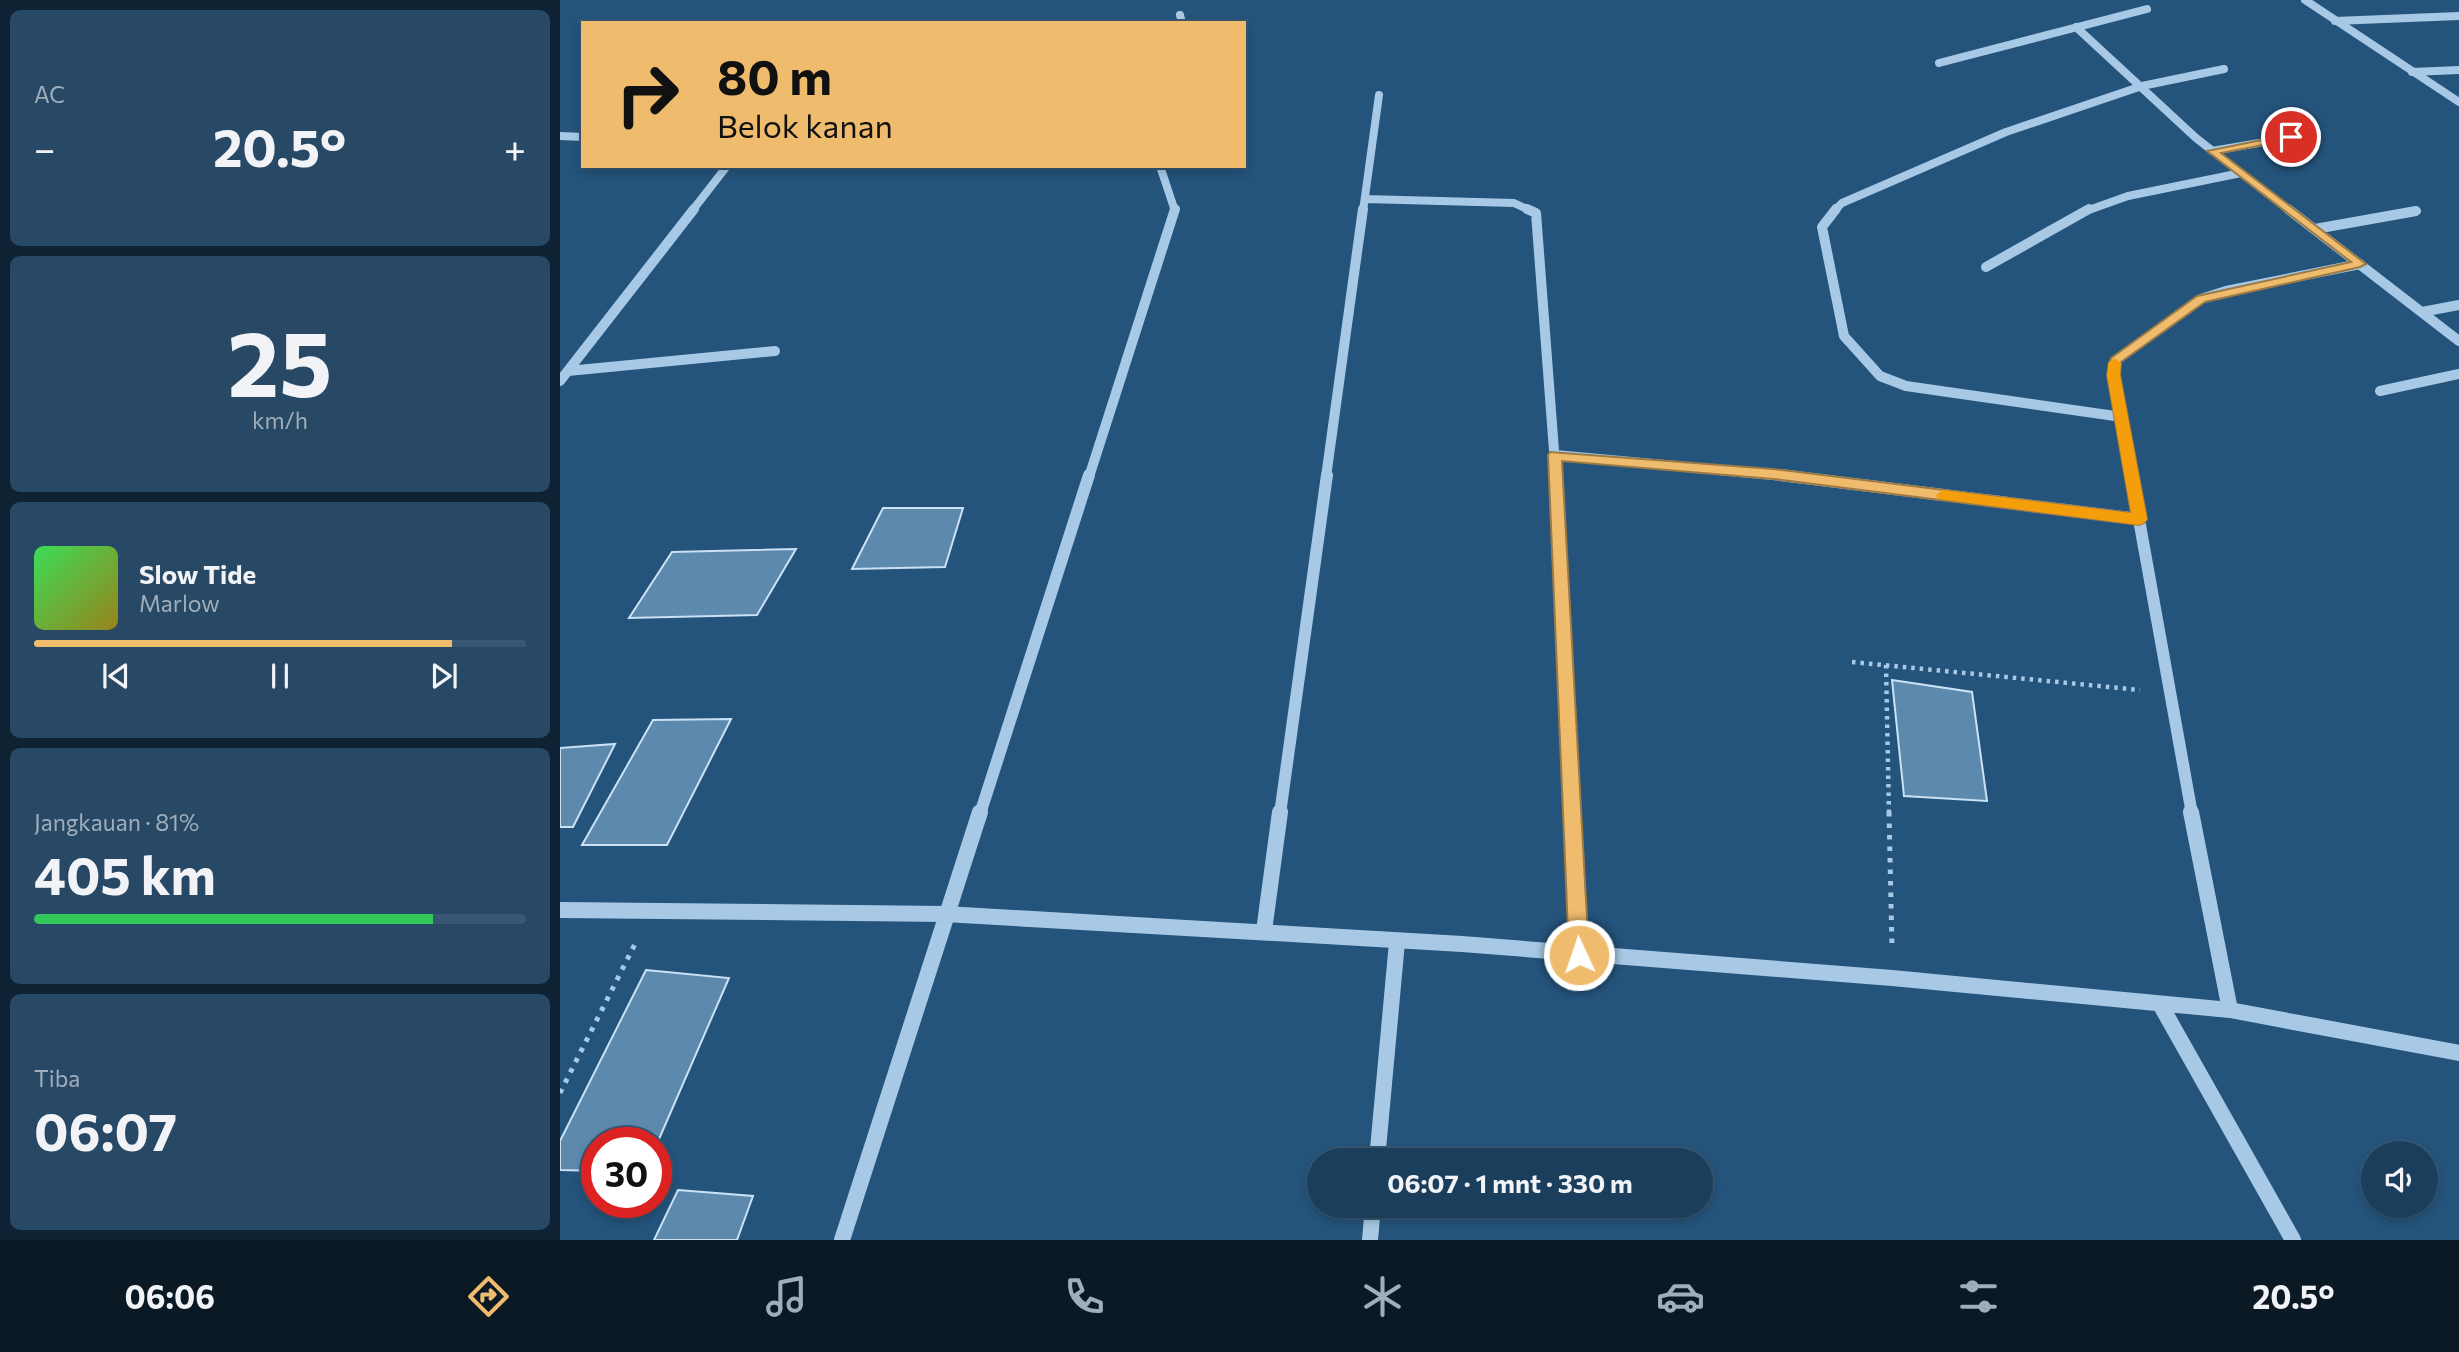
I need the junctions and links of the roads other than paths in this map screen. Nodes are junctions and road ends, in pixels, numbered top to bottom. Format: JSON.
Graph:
{"nodes":[{"id":1,"x":2305,"y":0,"type":"edge"},
{"id":2,"x":2147,"y":9,"type":"dead end"},
{"id":3,"x":2459,"y":16,"type":"edge"},
{"id":4,"x":2335,"y":20,"type":"junction"},
{"id":5,"x":2076,"y":27,"type":"junction"},
{"id":6,"x":1939,"y":64,"type":"dead end"},
{"id":7,"x":2224,"y":69,"type":"dead end"},
{"id":8,"x":2459,"y":70,"type":"edge"},
{"id":9,"x":2412,"y":72,"type":"junction"},
{"id":10,"x":2142,"y":86,"type":"junction"},
{"id":11,"x":1379,"y":95,"type":"dead end"},
{"id":12,"x":2459,"y":102,"type":"edge"},
{"id":13,"x":2317,"y":133,"type":"dead end"},
{"id":14,"x":560,"y":136,"type":"edge"},
{"id":15,"x":581,"y":137,"type":"edge"},
{"id":16,"x":2212,"y":151,"type":"junction"},
{"id":17,"x":725,"y":168,"type":"edge"},
{"id":18,"x":1160,"y":168,"type":"edge"},
{"id":19,"x":2241,"y":173,"type":"junction"},
{"id":20,"x":1365,"y":199,"type":"junction"},
{"id":21,"x":2416,"y":211,"type":"dead end"},
{"id":22,"x":2315,"y":229,"type":"junction"},
{"id":23,"x":2360,"y":264,"type":"junction"},
{"id":24,"x":1986,"y":267,"type":"dead end"},
{"id":25,"x":2459,"y":305,"type":"edge"},
{"id":26,"x":2422,"y":312,"type":"junction"},
{"id":27,"x":2459,"y":341,"type":"edge"},
{"id":28,"x":775,"y":351,"type":"dead end"},
{"id":29,"x":568,"y":371,"type":"junction"},
{"id":30,"x":2459,"y":374,"type":"edge"},
{"id":31,"x":560,"y":381,"type":"edge"},
{"id":32,"x":2380,"y":391,"type":"dead end"},
{"id":33,"x":2122,"y":417,"type":"junction"},
{"id":34,"x":1555,"y":455,"type":"junction"},
{"id":35,"x":2139,"y":519,"type":"junction"},
{"id":36,"x":560,"y":910,"type":"edge"},
{"id":37,"x":946,"y":914,"type":"junction"},
{"id":38,"x":1264,"y":931,"type":"junction"},
{"id":39,"x":1397,"y":942,"type":"junction"},
{"id":40,"x":1579,"y":955,"type":"junction"},
{"id":41,"x":2160,"y":1004,"type":"junction"},
{"id":42,"x":2230,"y":1010,"type":"junction"},
{"id":43,"x":2459,"y":1054,"type":"edge"},
{"id":44,"x":1378,"y":1148,"type":"edge"},
{"id":45,"x":1372,"y":1218,"type":"edge"},
{"id":46,"x":842,"y":1240,"type":"edge"},
{"id":47,"x":1370,"y":1240,"type":"edge"},
{"id":48,"x":2293,"y":1240,"type":"edge"}],
"edges":[{"from":1,"to":4,"type":"street"},
{"from":2,"to":5,"type":"street"},
{"from":3,"to":4,"type":"street"},
{"from":4,"to":9,"type":"street"},
{"from":5,"to":6,"type":"street"},
{"from":5,"to":10,"type":"street"},
{"from":7,"to":10,"type":"street"},
{"from":8,"to":9,"type":"street"},
{"from":9,"to":12,"type":"street"},
{"from":10,"to":16,"type":"street"},
{"from":10,"to":33,"type":"street"},
{"from":11,"to":20,"type":"street"},
{"from":13,"to":16,"type":"street"},
{"from":14,"to":15,"type":"street"},
{"from":16,"to":19,"type":"street"},
{"from":17,"to":29,"type":"street"},
{"from":18,"to":37,"type":"street"},
{"from":19,"to":22,"type":"street"},
{"from":19,"to":24,"type":"street"},
{"from":20,"to":34,"type":"street"},
{"from":20,"to":38,"type":"street"},
{"from":21,"to":22,"type":"street"},
{"from":22,"to":23,"type":"street"},
{"from":23,"to":26,"type":"street"},
{"from":23,"to":33,"type":"street"},
{"from":25,"to":26,"type":"street"},
{"from":26,"to":27,"type":"street"},
{"from":28,"to":29,"type":"street"},
{"from":29,"to":31,"type":"street"},
{"from":30,"to":32,"type":"street"},
{"from":33,"to":35,"type":"street"},
{"from":34,"to":35,"type":"street"},
{"from":34,"to":40,"type":"street"},
{"from":35,"to":42,"type":"street"},
{"from":36,"to":37,"type":"street"},
{"from":37,"to":38,"type":"street"},
{"from":37,"to":46,"type":"street"},
{"from":38,"to":39,"type":"street"},
{"from":39,"to":40,"type":"street"},
{"from":39,"to":44,"type":"street"},
{"from":40,"to":41,"type":"street"},
{"from":41,"to":42,"type":"street"},
{"from":41,"to":48,"type":"street"},
{"from":42,"to":43,"type":"street"},
{"from":45,"to":47,"type":"street"}]}
